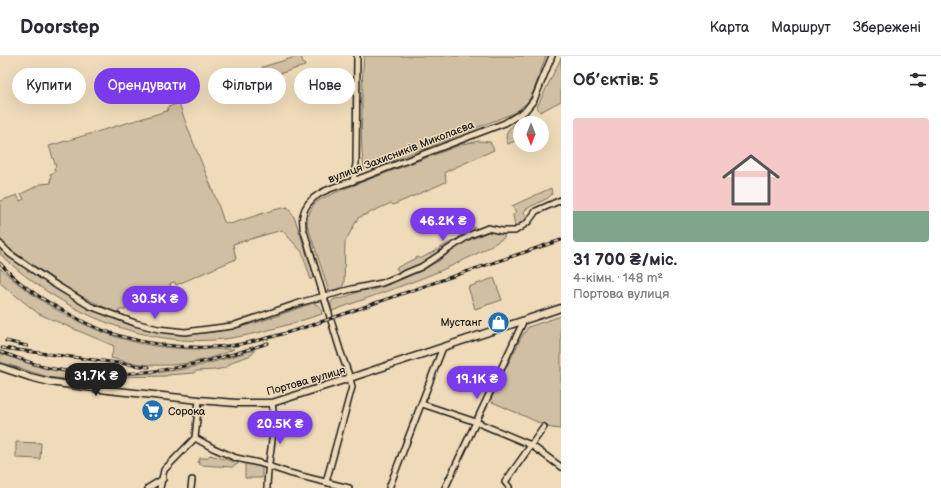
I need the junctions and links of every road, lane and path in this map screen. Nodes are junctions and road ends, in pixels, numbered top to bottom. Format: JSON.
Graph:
{"nodes":[{"id":1,"x":357,"y":56,"type":"edge"},
{"id":2,"x":552,"y":56,"type":"edge"},
{"id":3,"x":353,"y":181,"type":"junction"},
{"id":4,"x":561,"y":200,"type":"edge"},
{"id":5,"x":0,"y":244,"type":"edge"},
{"id":6,"x":324,"y":296,"type":"junction"},
{"id":7,"x":561,"y":308,"type":"edge"},
{"id":8,"x":524,"y":320,"type":"junction"},
{"id":9,"x":443,"y":347,"type":"junction"},
{"id":10,"x":0,"y":367,"type":"edge"},
{"id":11,"x":350,"y":378,"type":"junction"},
{"id":12,"x":199,"y":400,"type":"junction"},
{"id":13,"x":272,"y":403,"type":"junction"},
{"id":14,"x":422,"y":404,"type":"junction"},
{"id":15,"x":476,"y":422,"type":"junction"},
{"id":16,"x":544,"y":427,"type":"dead end"},
{"id":17,"x":195,"y":438,"type":"junction"},
{"id":18,"x":531,"y":445,"type":"junction"},
{"id":19,"x":269,"y":467,"type":"junction"},
{"id":20,"x":561,"y":467,"type":"edge"},
{"id":21,"x":163,"y":479,"type":"junction"},
{"id":22,"x":192,"y":480,"type":"dead end"},
{"id":23,"x":326,"y":482,"type":"junction"},
{"id":24,"x":509,"y":487,"type":"edge"},
{"id":25,"x":148,"y":488,"type":"edge"},
{"id":26,"x":160,"y":488,"type":"edge"},
{"id":27,"x":191,"y":488,"type":"edge"},
{"id":28,"x":268,"y":488,"type":"edge"},
{"id":29,"x":349,"y":488,"type":"edge"},
{"id":30,"x":390,"y":488,"type":"edge"},
{"id":31,"x":445,"y":488,"type":"edge"}],
"edges":[{"from":1,"to":3,"type":"street"},
{"from":2,"to":3,"type":"street","name":"вулиця Захисників Миколаєва"},
{"from":3,"to":6,"type":"street","name":"вулиця Захисників Миколаєва"},
{"from":4,"to":6,"type":"street"},
{"from":5,"to":6,"type":"street"},
{"from":6,"to":11,"type":"street","name":"вулиця Захисників Миколаєва"},
{"from":7,"to":8,"type":"main road","name":"Портова вулиця"},
{"from":8,"to":9,"type":"main road","name":"Портова вулиця"},
{"from":8,"to":15,"type":"street"},
{"from":9,"to":11,"type":"main road","name":"Портова вулиця"},
{"from":9,"to":14,"type":"street"},
{"from":10,"to":12,"type":"main road","name":"Портова вулиця"},
{"from":11,"to":13,"type":"main road","name":"Портова вулиця"},
{"from":11,"to":23,"type":"street"},
{"from":12,"to":13,"type":"main road","name":"Портова вулиця"},
{"from":12,"to":17,"type":"street"},
{"from":13,"to":19,"type":"street"},
{"from":14,"to":15,"type":"street"},
{"from":14,"to":30,"type":"street"},
{"from":15,"to":18,"type":"street"},
{"from":15,"to":31,"type":"street"},
{"from":16,"to":18,"type":"street"},
{"from":17,"to":19,"type":"street"},
{"from":17,"to":21,"type":"street"},
{"from":18,"to":20,"type":"street"},
{"from":18,"to":24,"type":"street"},
{"from":19,"to":23,"type":"street"},
{"from":19,"to":28,"type":"street"},
{"from":21,"to":25,"type":"street"},
{"from":21,"to":26,"type":"street"},
{"from":22,"to":27,"type":"street"},
{"from":23,"to":29,"type":"street"}]}
